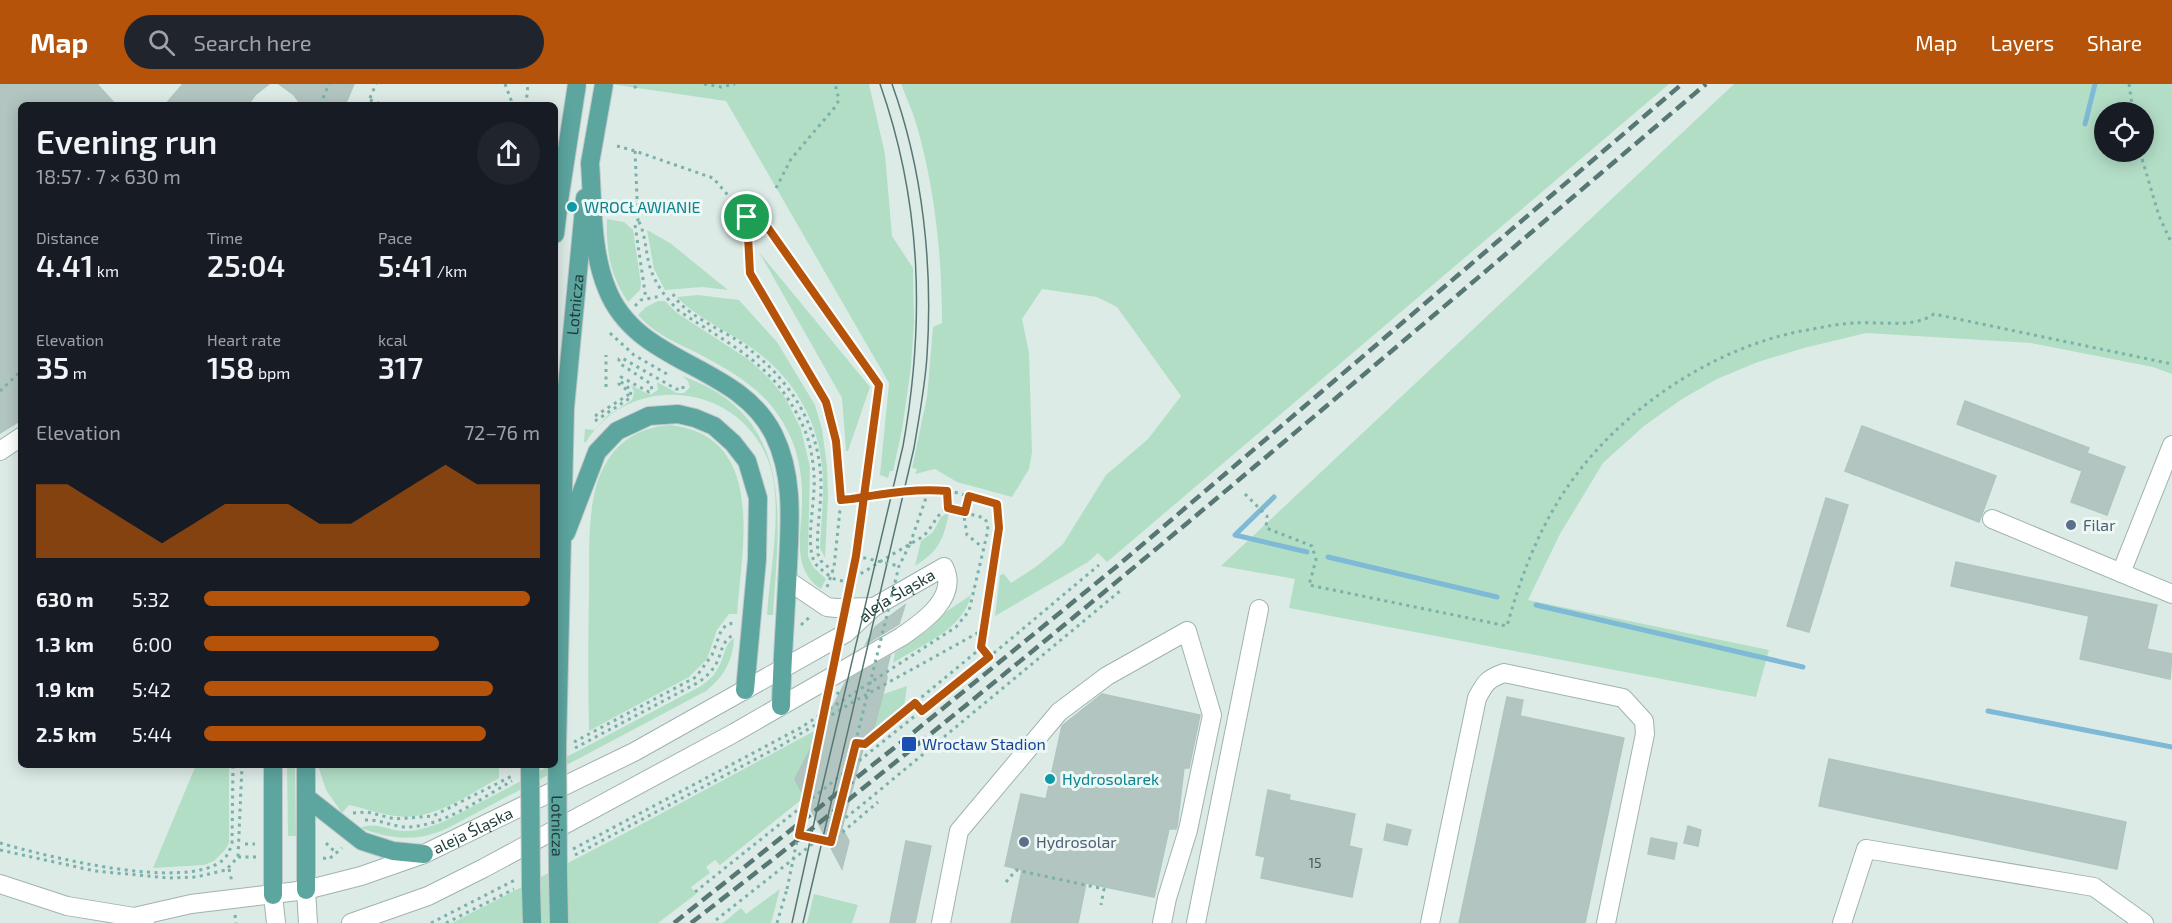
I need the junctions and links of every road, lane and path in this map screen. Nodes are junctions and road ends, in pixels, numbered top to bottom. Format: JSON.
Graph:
{"nodes":[{"id":1,"x":322,"y":84,"type":"edge"},
{"id":2,"x":376,"y":84,"type":"edge"},
{"id":3,"x":505,"y":84,"type":"edge"},
{"id":4,"x":528,"y":84,"type":"edge"},
{"id":5,"x":577,"y":84,"type":"edge"},
{"id":6,"x":604,"y":84,"type":"edge"},
{"id":7,"x":639,"y":84,"type":"edge"},
{"id":8,"x":704,"y":84,"type":"edge"},
{"id":9,"x":735,"y":84,"type":"edge"},
{"id":10,"x":835,"y":84,"type":"edge"},
{"id":11,"x":2129,"y":84,"type":"edge"},
{"id":12,"x":328,"y":85,"type":"edge"},
{"id":13,"x":634,"y":87,"type":"dead end"},
{"id":14,"x":370,"y":100,"type":"joint"},
{"id":15,"x":321,"y":102,"type":"edge"},
{"id":16,"x":375,"y":102,"type":"edge"},
{"id":17,"x":512,"y":102,"type":"edge"},
{"id":18,"x":526,"y":102,"type":"edge"},
{"id":19,"x":2132,"y":102,"type":"edge"},
{"id":20,"x":616,"y":147,"type":"dead end"},
{"id":21,"x":635,"y":151,"type":"junction"},
{"id":22,"x":2142,"y":162,"type":"edge"},
{"id":23,"x":590,"y":163,"type":"junction"},
{"id":24,"x":776,"y":188,"type":"dead end"},
{"id":25,"x":558,"y":202,"type":"edge"},
{"id":26,"x":747,"y":217,"type":"junction"},
{"id":27,"x":638,"y":220,"type":"junction"},
{"id":28,"x":2172,"y":244,"type":"edge"},
{"id":29,"x":646,"y":299,"type":"junction"},
{"id":30,"x":634,"y":308,"type":"dead end"},
{"id":31,"x":610,"y":333,"type":"dead end"},
{"id":32,"x":606,"y":355,"type":"dead end"},
{"id":33,"x":2172,"y":364,"type":"edge"},
{"id":34,"x":18,"y":373,"type":"edge"},
{"id":35,"x":674,"y":377,"type":"dead end"},
{"id":36,"x":620,"y":379,"type":"junction"},
{"id":37,"x":682,"y":381,"type":"dead end"},
{"id":38,"x":606,"y":387,"type":"dead end"},
{"id":39,"x":0,"y":391,"type":"edge"},
{"id":40,"x":595,"y":416,"type":"dead end"},
{"id":41,"x":595,"y":421,"type":"dead end"},
{"id":42,"x":18,"y":439,"type":"edge"},
{"id":43,"x":2172,"y":445,"type":"edge"},
{"id":44,"x":0,"y":451,"type":"edge"},
{"id":45,"x":929,"y":489,"type":"junction"},
{"id":46,"x":947,"y":491,"type":"junction"},
{"id":47,"x":1245,"y":494,"type":"dead end"},
{"id":48,"x":969,"y":496,"type":"junction"},
{"id":49,"x":841,"y":500,"type":"junction"},
{"id":50,"x":948,"y":508,"type":"junction"},
{"id":51,"x":965,"y":512,"type":"junction"},
{"id":52,"x":1992,"y":519,"type":"dead end"},
{"id":53,"x":981,"y":546,"type":"dead end"},
{"id":54,"x":561,"y":548,"type":"junction"},
{"id":55,"x":856,"y":556,"type":"junction"},
{"id":56,"x":1099,"y":565,"type":"dead end"},
{"id":57,"x":899,"y":566,"type":"junction"},
{"id":58,"x":2121,"y":573,"type":"junction"},
{"id":59,"x":787,"y":580,"type":"junction"},
{"id":60,"x":1120,"y":591,"type":"dead end"},
{"id":61,"x":2172,"y":594,"type":"edge"},
{"id":62,"x":874,"y":607,"type":"junction"},
{"id":63,"x":1259,"y":609,"type":"dead end"},
{"id":64,"x":813,"y":614,"type":"dead end"},
{"id":65,"x":738,"y":622,"type":"dead end"},
{"id":66,"x":795,"y":626,"type":"dead end"},
{"id":67,"x":983,"y":630,"type":"junction"},
{"id":68,"x":737,"y":634,"type":"dead end"},
{"id":69,"x":981,"y":647,"type":"junction"},
{"id":70,"x":989,"y":657,"type":"junction"},
{"id":71,"x":782,"y":669,"type":"junction"},
{"id":72,"x":746,"y":690,"type":"junction"},
{"id":73,"x":915,"y":703,"type":"junction"},
{"id":74,"x":781,"y":706,"type":"junction"},
{"id":75,"x":922,"y":711,"type":"junction"},
{"id":76,"x":856,"y":743,"type":"junction"},
{"id":77,"x":565,"y":748,"type":"junction"},
{"id":78,"x":233,"y":768,"type":"edge"},
{"id":79,"x":242,"y":768,"type":"edge"},
{"id":80,"x":273,"y":768,"type":"edge"},
{"id":81,"x":306,"y":768,"type":"edge"},
{"id":82,"x":526,"y":771,"type":"edge"},
{"id":83,"x":514,"y":775,"type":"dead end"},
{"id":84,"x":306,"y":797,"type":"junction"},
{"id":85,"x":878,"y":802,"type":"dead end"},
{"id":86,"x":347,"y":819,"type":"dead end"},
{"id":87,"x":363,"y":821,"type":"dead end"},
{"id":88,"x":799,"y":835,"type":"junction"},
{"id":89,"x":334,"y":839,"type":"dead end"},
{"id":90,"x":831,"y":842,"type":"junction"},
{"id":91,"x":0,"y":843,"type":"edge"},
{"id":92,"x":317,"y":843,"type":"dead end"},
{"id":93,"x":326,"y":843,"type":"junction"},
{"id":94,"x":245,"y":844,"type":"dead end"},
{"id":95,"x":255,"y":844,"type":"dead end"},
{"id":96,"x":345,"y":846,"type":"dead end"},
{"id":97,"x":0,"y":850,"type":"edge"},
{"id":98,"x":571,"y":850,"type":"dead end"},
{"id":99,"x":334,"y":851,"type":"dead end"},
{"id":100,"x":424,"y":854,"type":"junction"},
{"id":101,"x":238,"y":857,"type":"junction"},
{"id":102,"x":251,"y":857,"type":"dead end"},
{"id":103,"x":317,"y":857,"type":"dead end"},
{"id":104,"x":571,"y":857,"type":"dead end"},
{"id":105,"x":230,"y":868,"type":"junction"},
{"id":106,"x":231,"y":879,"type":"dead end"},
{"id":107,"x":1005,"y":882,"type":"dead end"},
{"id":108,"x":0,"y":884,"type":"edge"},
{"id":109,"x":523,"y":884,"type":"junction"},
{"id":110,"x":306,"y":890,"type":"junction"},
{"id":111,"x":695,"y":892,"type":"dead end"},
{"id":112,"x":273,"y":895,"type":"junction"},
{"id":113,"x":1101,"y":905,"type":"dead end"},
{"id":114,"x":235,"y":915,"type":"dead end"},
{"id":115,"x":142,"y":920,"type":"edge"},
{"id":116,"x":716,"y":920,"type":"dead end"},
{"id":117,"x":236,"y":923,"type":"edge"},
{"id":118,"x":276,"y":923,"type":"edge"},
{"id":119,"x":308,"y":923,"type":"edge"},
{"id":120,"x":351,"y":923,"type":"edge"},
{"id":121,"x":431,"y":923,"type":"edge"},
{"id":122,"x":446,"y":923,"type":"edge"},
{"id":123,"x":532,"y":923,"type":"edge"},
{"id":124,"x":559,"y":923,"type":"edge"},
{"id":125,"x":777,"y":923,"type":"edge"},
{"id":126,"x":941,"y":923,"type":"edge"},
{"id":127,"x":1162,"y":923,"type":"edge"},
{"id":128,"x":1196,"y":923,"type":"edge"},
{"id":129,"x":1430,"y":923,"type":"edge"},
{"id":130,"x":1606,"y":923,"type":"edge"},
{"id":131,"x":1842,"y":923,"type":"edge"},
{"id":132,"x":2144,"y":923,"type":"edge"}],
"edges":[{"from":1,"to":12,"type":"path"},
{"from":2,"to":14,"type":"path"},
{"from":3,"to":17,"type":"path"},
{"from":4,"to":18,"type":"path"},
{"from":5,"to":25,"type":"main road","bridge":true},
{"from":6,"to":23,"type":"main road","name":"Lotnicza","bridge":true},
{"from":7,"to":13,"type":"path"},
{"from":8,"to":9,"type":"path"},
{"from":10,"to":24,"type":"path"},
{"from":11,"to":19,"type":"path"},
{"from":12,"to":15,"type":"path"},
{"from":14,"to":16,"type":"path"},
{"from":20,"to":21,"type":"path"},
{"from":21,"to":26,"type":"path"},
{"from":21,"to":27,"type":"path"},
{"from":22,"to":28,"type":"path"},
{"from":23,"to":54,"type":"main road","name":"Lotnicza"},
{"from":23,"to":59,"type":"main road"},
{"from":26,"to":49,"type":"path"},
{"from":26,"to":55,"type":"path","bridge":true},
{"from":27,"to":29,"type":"path"},
{"from":27,"to":29,"type":"path"},
{"from":29,"to":30,"type":"path"},
{"from":31,"to":35,"type":"path"},
{"from":32,"to":38,"type":"path"},
{"from":33,"to":47,"type":"path"},
{"from":34,"to":39,"type":"path"},
{"from":36,"to":37,"type":"path"},
{"from":36,"to":40,"type":"path"},
{"from":36,"to":41,"type":"path"},
{"from":42,"to":44,"type":"street"},
{"from":43,"to":58,"type":"street"},
{"from":45,"to":46,"type":"path"},
{"from":45,"to":49,"type":"path"},
{"from":45,"to":57,"type":"path","bridge":true},
{"from":46,"to":48,"type":"path"},
{"from":46,"to":50,"type":"path"},
{"from":48,"to":51,"type":"path"},
{"from":48,"to":67,"type":"path"},
{"from":49,"to":50,"type":"path"},
{"from":50,"to":51,"type":"path"},
{"from":51,"to":53,"type":"path"},
{"from":51,"to":98,"type":"path"},
{"from":52,"to":58,"type":"street"},
{"from":54,"to":72,"type":"main road"},
{"from":54,"to":77,"type":"main road","name":"Lotnicza"},
{"from":55,"to":57,"type":"path","bridge":true},
{"from":55,"to":88,"type":"path","bridge":true},
{"from":56,"to":70,"type":"path"},
{"from":57,"to":76,"type":"path","bridge":true},
{"from":58,"to":61,"type":"street"},
{"from":59,"to":62,"type":"street"},
{"from":59,"to":71,"type":"main road"},
{"from":60,"to":116,"type":"path"},
{"from":62,"to":71,"type":"street","name":"aleja Śląska"},
{"from":62,"to":74,"type":"street","name":"aleja Śląska"},
{"from":63,"to":128,"type":"street"},
{"from":64,"to":66,"type":"path"},
{"from":65,"to":77,"type":"path"},
{"from":67,"to":69,"type":"path"},
{"from":67,"to":104,"type":"path"},
{"from":68,"to":77,"type":"path"},
{"from":69,"to":70,"type":"path"},
{"from":69,"to":73,"type":"path"},
{"from":70,"to":75,"type":"path"},
{"from":71,"to":72,"type":"street","name":"aleja Śląska"},
{"from":71,"to":74,"type":"main road"},
{"from":72,"to":74,"type":"street"},
{"from":72,"to":100,"type":"street","name":"aleja Śląska"},
{"from":73,"to":75,"type":"path"},
{"from":73,"to":76,"type":"path"},
{"from":74,"to":120,"type":"street","name":"aleja Śląska"},
{"from":75,"to":111,"type":"path"},
{"from":76,"to":90,"type":"path","bridge":true},
{"from":77,"to":124,"type":"main road","name":"Lotnicza","bridge":true},
{"from":78,"to":91,"type":"path"},
{"from":79,"to":101,"type":"path"},
{"from":80,"to":112,"type":"main road"},
{"from":81,"to":84,"type":"main road"},
{"from":82,"to":87,"type":"path"},
{"from":82,"to":109,"type":"main road","name":"Lotnicza","bridge":true},
{"from":83,"to":86,"type":"path"},
{"from":84,"to":100,"type":"main road"},
{"from":84,"to":110,"type":"main road"},
{"from":85,"to":90,"type":"path"},
{"from":88,"to":90,"type":"path","bridge":true},
{"from":88,"to":125,"type":"path","bridge":true},
{"from":89,"to":93,"type":"path"},
{"from":92,"to":93,"type":"path"},
{"from":93,"to":99,"type":"path"},
{"from":94,"to":95,"type":"path"},
{"from":96,"to":103,"type":"path"},
{"from":97,"to":105,"type":"path"},
{"from":100,"to":110,"type":"street","name":"aleja Śląska"},
{"from":101,"to":102,"type":"path"},
{"from":101,"to":105,"type":"path"},
{"from":105,"to":106,"type":"path"},
{"from":107,"to":113,"type":"path"},
{"from":108,"to":115,"type":"street","name":"aleja Śląska"},
{"from":109,"to":121,"type":"path"},
{"from":109,"to":122,"type":"path"},
{"from":109,"to":123,"type":"main road","name":"Lotnicza"},
{"from":110,"to":112,"type":"street","name":"aleja Śląska"},
{"from":110,"to":119,"type":"street"},
{"from":112,"to":115,"type":"street","name":"aleja Śląska"},
{"from":112,"to":118,"type":"street"},
{"from":114,"to":117,"type":"path"},
{"from":126,"to":127,"type":"street"},
{"from":129,"to":130,"type":"street"},
{"from":131,"to":132,"type":"street"}]}
